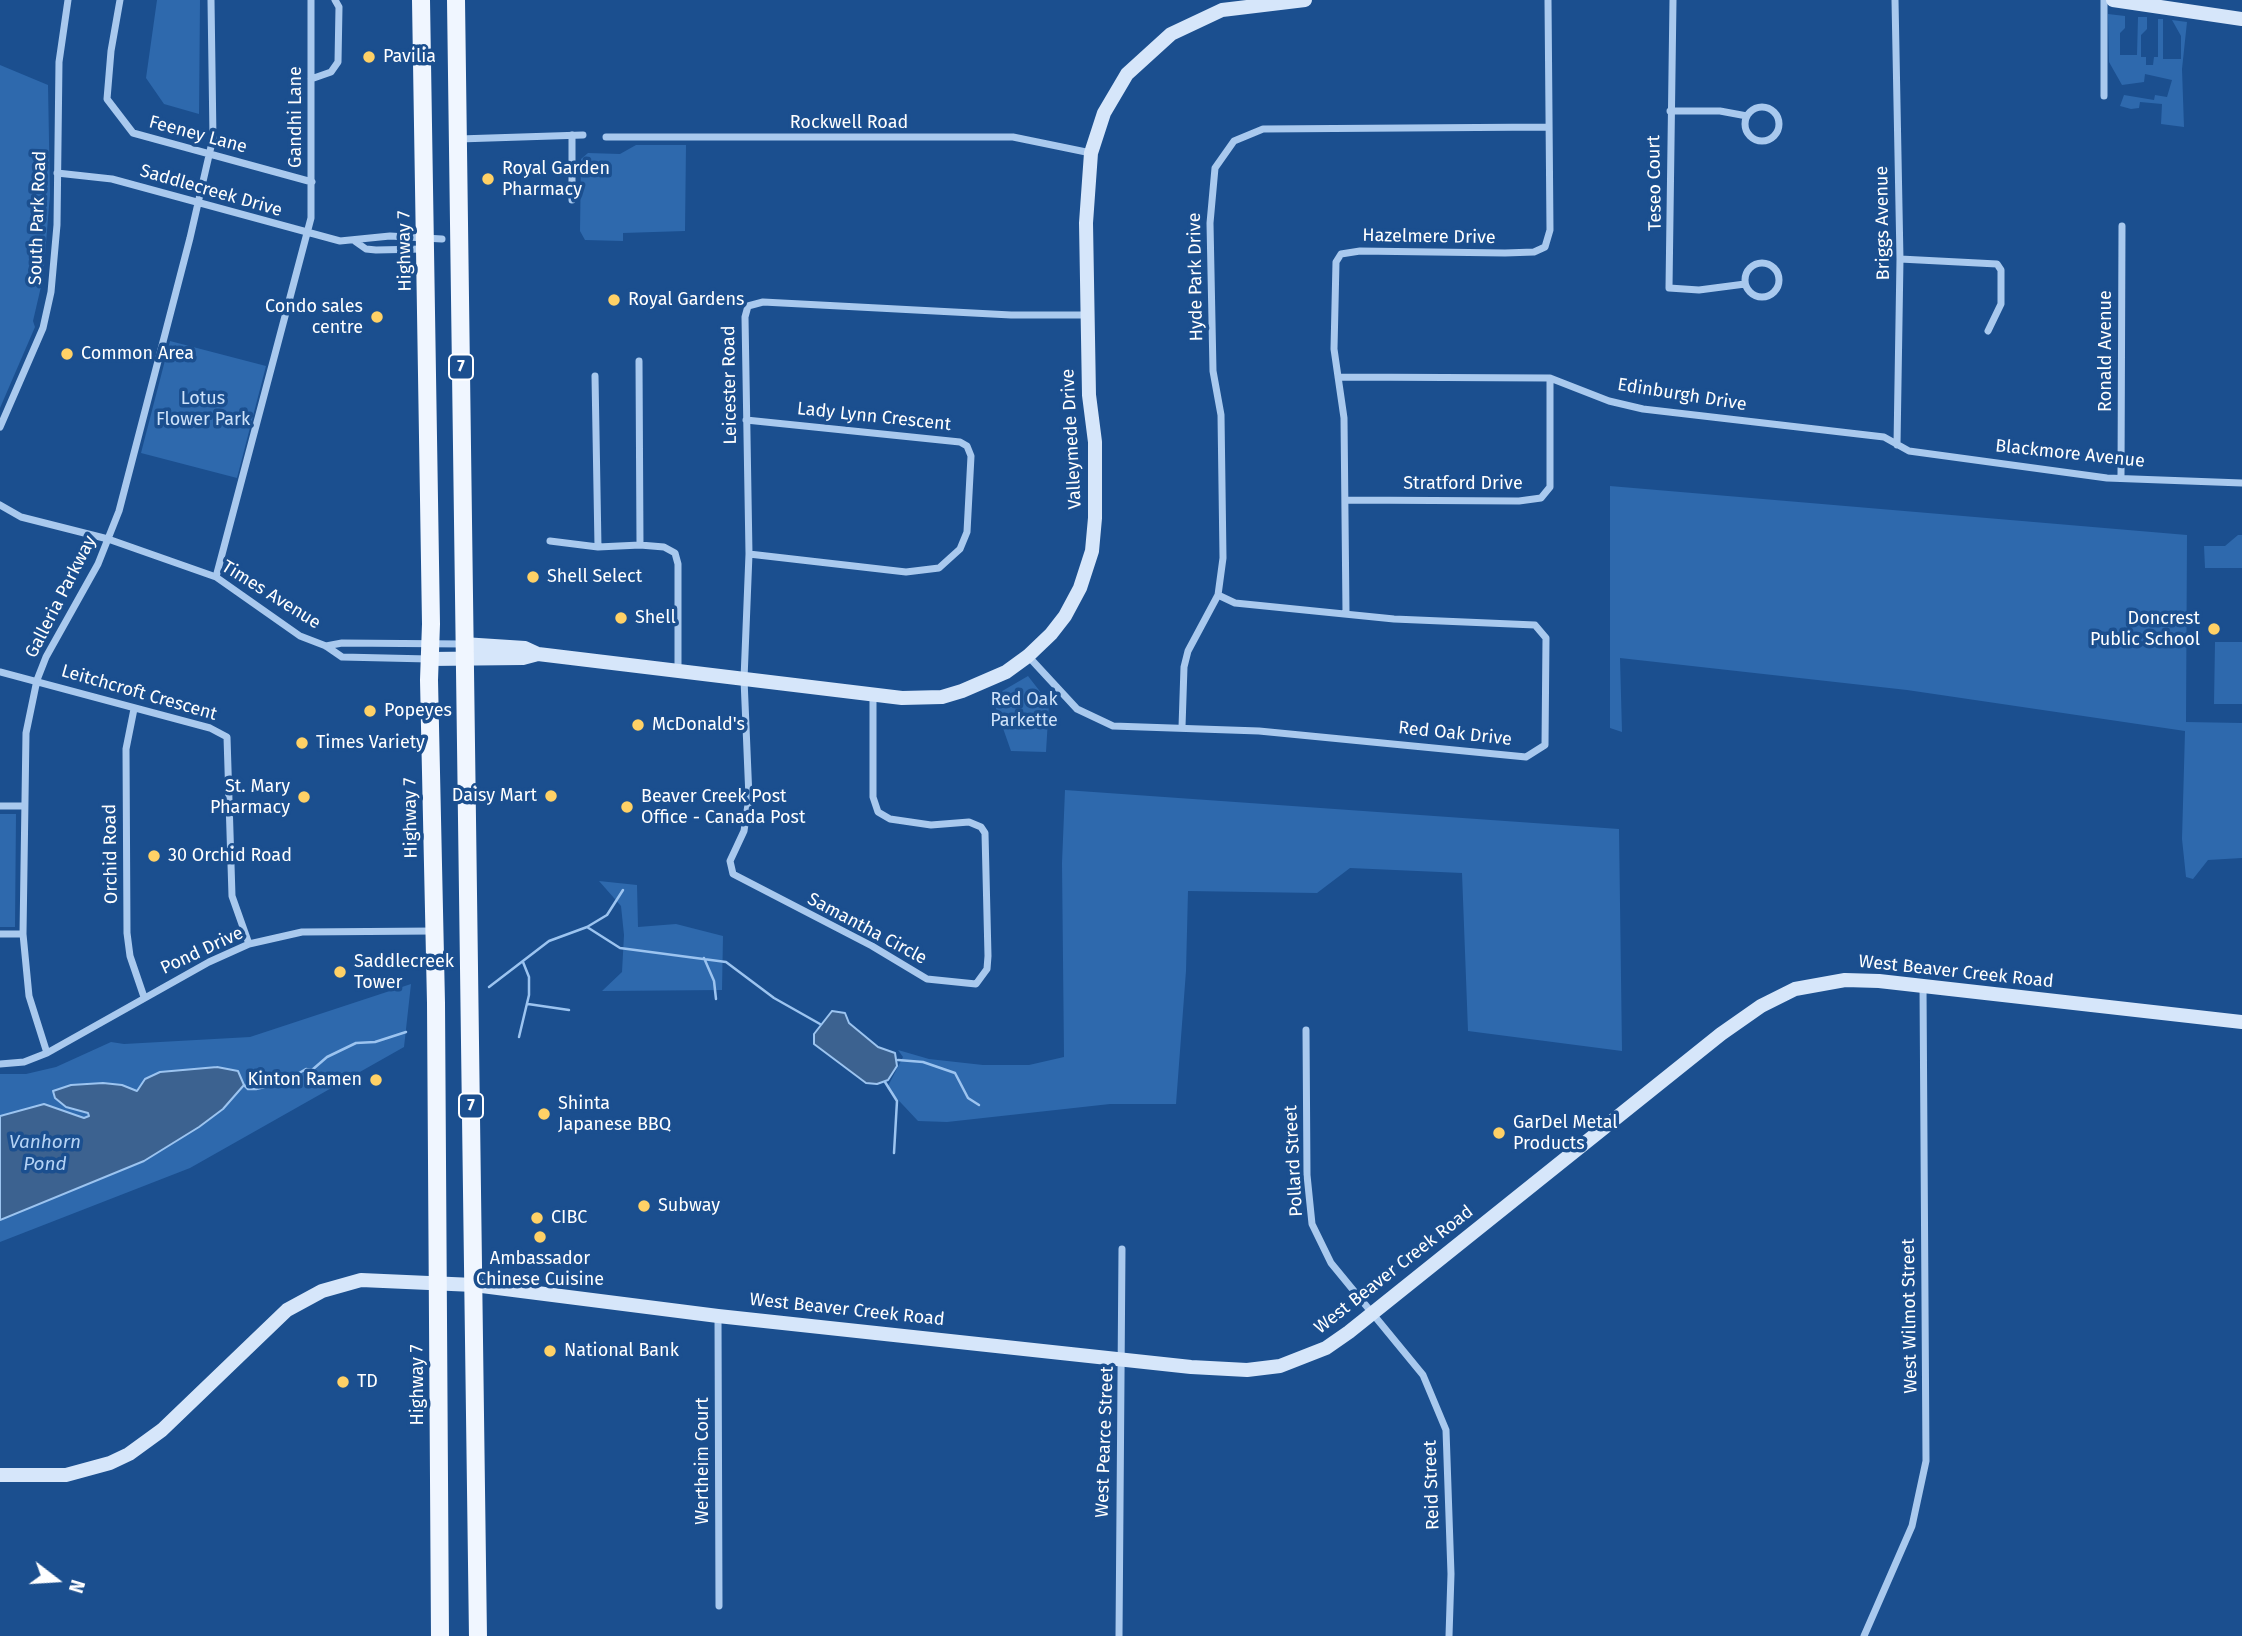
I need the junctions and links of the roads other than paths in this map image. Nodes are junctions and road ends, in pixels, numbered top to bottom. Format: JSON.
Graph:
{"nodes":[{"id":1,"x":68,"y":0,"type":"edge"},
{"id":2,"x":120,"y":0,"type":"edge"},
{"id":3,"x":211,"y":0,"type":"edge"},
{"id":4,"x":311,"y":0,"type":"edge"},
{"id":5,"x":335,"y":0,"type":"edge"},
{"id":6,"x":421,"y":0,"type":"edge"},
{"id":7,"x":456,"y":0,"type":"edge"},
{"id":8,"x":1305,"y":0,"type":"edge"},
{"id":9,"x":1548,"y":0,"type":"edge"},
{"id":10,"x":1673,"y":0,"type":"edge"},
{"id":11,"x":1895,"y":0,"type":"edge"},
{"id":12,"x":2104,"y":0,"type":"edge"},
{"id":13,"x":2113,"y":0,"type":"edge"},
{"id":14,"x":1221,"y":5,"type":"edge"},
{"id":15,"x":2242,"y":19,"type":"edge"},
{"id":16,"x":312,"y":79,"type":"junction"},
{"id":17,"x":2104,"y":96,"type":"dead end"},
{"id":18,"x":1670,"y":111,"type":"junction"},
{"id":19,"x":1747,"y":116,"type":"junction"},
{"id":20,"x":1548,"y":127,"type":"junction"},
{"id":21,"x":572,"y":135,"type":"junction"},
{"id":22,"x":583,"y":135,"type":"dead end"},
{"id":23,"x":606,"y":137,"type":"dead end"},
{"id":24,"x":459,"y":139,"type":"junction"},
{"id":25,"x":1091,"y":153,"type":"junction"},
{"id":26,"x":210,"y":155,"type":"junction"},
{"id":27,"x":57,"y":173,"type":"junction"},
{"id":28,"x":312,"y":182,"type":"junction"},
{"id":29,"x":572,"y":200,"type":"dead end"},
{"id":30,"x":198,"y":205,"type":"junction"},
{"id":31,"x":2122,"y":226,"type":"dead end"},
{"id":32,"x":307,"y":234,"type":"junction"},
{"id":33,"x":356,"y":242,"type":"junction"},
{"id":34,"x":431,"y":242,"type":"junction"},
{"id":35,"x":1900,"y":259,"type":"junction"},
{"id":36,"x":1745,"y":284,"type":"junction"},
{"id":37,"x":1087,"y":314,"type":"junction"},
{"id":38,"x":1988,"y":331,"type":"dead end"},
{"id":39,"x":639,"y":360,"type":"dead end"},
{"id":40,"x":595,"y":376,"type":"dead end"},
{"id":41,"x":1338,"y":377,"type":"junction"},
{"id":42,"x":1550,"y":378,"type":"junction"},
{"id":43,"x":746,"y":420,"type":"junction"},
{"id":44,"x":0,"y":427,"type":"edge"},
{"id":45,"x":1897,"y":445,"type":"junction"},
{"id":46,"x":2121,"y":476,"type":"junction"},
{"id":47,"x":2242,"y":483,"type":"edge"},
{"id":48,"x":1346,"y":500,"type":"junction"},
{"id":49,"x":0,"y":505,"type":"edge"},
{"id":50,"x":108,"y":539,"type":"junction"},
{"id":51,"x":550,"y":541,"type":"dead end"},
{"id":52,"x":640,"y":545,"type":"junction"},
{"id":53,"x":598,"y":547,"type":"junction"},
{"id":54,"x":749,"y":554,"type":"junction"},
{"id":55,"x":216,"y":577,"type":"junction"},
{"id":56,"x":1218,"y":596,"type":"junction"},
{"id":57,"x":1346,"y":613,"type":"junction"},
{"id":58,"x":326,"y":646,"type":"junction"},
{"id":59,"x":430,"y":651,"type":"junction"},
{"id":60,"x":464,"y":651,"type":"junction"},
{"id":61,"x":1028,"y":656,"type":"junction"},
{"id":62,"x":678,"y":671,"type":"junction"},
{"id":63,"x":0,"y":672,"type":"edge"},
{"id":64,"x":744,"y":679,"type":"junction"},
{"id":65,"x":37,"y":680,"type":"junction"},
{"id":66,"x":873,"y":696,"type":"junction"},
{"id":67,"x":134,"y":709,"type":"junction"},
{"id":68,"x":1182,"y":727,"type":"junction"},
{"id":69,"x":0,"y":806,"type":"edge"},
{"id":70,"x":23,"y":806,"type":"junction"},
{"id":71,"x":435,"y":931,"type":"junction"},
{"id":72,"x":0,"y":934,"type":"edge"},
{"id":73,"x":23,"y":934,"type":"junction"},
{"id":74,"x":249,"y":944,"type":"junction"},
{"id":75,"x":1923,"y":985,"type":"junction"},
{"id":76,"x":144,"y":997,"type":"junction"},
{"id":77,"x":2242,"y":1022,"type":"edge"},
{"id":78,"x":1306,"y":1030,"type":"dead end"},
{"id":79,"x":47,"y":1053,"type":"junction"},
{"id":80,"x":0,"y":1064,"type":"edge"},
{"id":81,"x":1122,"y":1249,"type":"dead end"},
{"id":82,"x":446,"y":1283,"type":"junction"},
{"id":83,"x":474,"y":1284,"type":"junction"},
{"id":84,"x":1372,"y":1314,"type":"junction"},
{"id":85,"x":718,"y":1316,"type":"junction"},
{"id":86,"x":1123,"y":1360,"type":"junction"},
{"id":87,"x":0,"y":1475,"type":"edge"},
{"id":88,"x":719,"y":1606,"type":"dead end"},
{"id":89,"x":440,"y":1636,"type":"edge"},
{"id":90,"x":478,"y":1636,"type":"edge"},
{"id":91,"x":1119,"y":1636,"type":"edge"},
{"id":92,"x":1450,"y":1636,"type":"edge"},
{"id":93,"x":1865,"y":1636,"type":"edge"}],
"edges":[{"from":1,"to":27,"type":"street","name":"South Park Road"},
{"from":2,"to":26,"type":"street","name":"Feeney Lane"},
{"from":3,"to":26,"type":"street","name":"Galleria Parkway"},
{"from":4,"to":16,"type":"street","name":"Gandhi Lane"},
{"from":5,"to":16,"type":"street"},
{"from":6,"to":34,"type":"main road","name":"Highway 7","number":"7"},
{"from":7,"to":24,"type":"main road","number":"7"},
{"from":8,"to":14,"type":"street","name":"Valleymede Drive"},
{"from":9,"to":20,"type":"street","name":"Hazelmere Drive"},
{"from":10,"to":18,"type":"street","name":"Teseo Court"},
{"from":11,"to":35,"type":"street","name":"Briggs Avenue"},
{"from":12,"to":17,"type":"street"},
{"from":13,"to":15,"type":"street"},
{"from":14,"to":25,"type":"street","name":"Valleymede Drive"},
{"from":16,"to":28,"type":"street","name":"Gandhi Lane"},
{"from":18,"to":19,"type":"street"},
{"from":18,"to":36,"type":"street","name":"Teseo Court"},
{"from":19,"to":19,"type":"street"},
{"from":20,"to":41,"type":"street","name":"Hazelmere Drive"},
{"from":20,"to":56,"type":"street","name":"Hyde Park Drive"},
{"from":21,"to":22,"type":"street"},
{"from":21,"to":24,"type":"street"},
{"from":21,"to":29,"type":"street"},
{"from":23,"to":25,"type":"street","name":"Rockwell Road"},
{"from":24,"to":60,"type":"main road","number":"7"},
{"from":25,"to":37,"type":"street","name":"Valleymede Drive"},
{"from":26,"to":28,"type":"street","name":"Feeney Lane"},
{"from":26,"to":30,"type":"street","name":"Galleria Parkway"},
{"from":27,"to":30,"type":"street","name":"Saddlecreek Drive"},
{"from":27,"to":44,"type":"street","name":"South Park Road"},
{"from":28,"to":32,"type":"street","name":"Gandhi Lane"},
{"from":30,"to":32,"type":"street","name":"Saddlecreek Drive"},
{"from":30,"to":50,"type":"street","name":"Galleria Parkway"},
{"from":31,"to":46,"type":"street","name":"Ronald Avenue"},
{"from":32,"to":33,"type":"street","name":"Saddlecreek Drive"},
{"from":32,"to":55,"type":"street","name":"Gandhi Lane"},
{"from":33,"to":34,"type":"street","name":"Saddlecreek Drive"},
{"from":33,"to":34,"type":"street","name":"Saddlecreek Drive"},
{"from":34,"to":59,"type":"main road","name":"Highway 7","number":"7"},
{"from":35,"to":38,"type":"street"},
{"from":35,"to":45,"type":"street","name":"Briggs Avenue"},
{"from":36,"to":36,"type":"street","name":"Teseo Court"},
{"from":37,"to":43,"type":"street","name":"Leicester Road"},
{"from":37,"to":61,"type":"street","name":"Valleymede Drive"},
{"from":39,"to":52,"type":"street"},
{"from":40,"to":53,"type":"street"},
{"from":41,"to":42,"type":"street","name":"Edinburgh Drive"},
{"from":41,"to":48,"type":"street","name":"Hazelmere Drive"},
{"from":42,"to":45,"type":"street","name":"Edinburgh Drive"},
{"from":42,"to":48,"type":"street","name":"Stratford Drive"},
{"from":43,"to":54,"type":"street","name":"Leicester Road"},
{"from":43,"to":54,"type":"street","name":"Lady Lynn Crescent"},
{"from":45,"to":46,"type":"street","name":"Blackmore Avenue"},
{"from":46,"to":47,"type":"street","name":"Blackmore Avenue"},
{"from":48,"to":57,"type":"street","name":"Hazelmere Drive"},
{"from":49,"to":50,"type":"street","name":"Times Avenue"},
{"from":50,"to":55,"type":"street","name":"Times Avenue"},
{"from":50,"to":65,"type":"street","name":"Galleria Parkway"},
{"from":51,"to":53,"type":"street"},
{"from":52,"to":53,"type":"street"},
{"from":52,"to":62,"type":"street"},
{"from":54,"to":64,"type":"street","name":"Leicester Road"},
{"from":55,"to":58,"type":"street","name":"Times Avenue"},
{"from":56,"to":57,"type":"street","name":"Red Oak Drive"},
{"from":56,"to":68,"type":"street","name":"Hyde Park Drive"},
{"from":57,"to":68,"type":"street","name":"Red Oak Drive"},
{"from":58,"to":59,"type":"street","name":"Times Avenue"},
{"from":58,"to":59,"type":"street","name":"Times Avenue"},
{"from":59,"to":60,"type":"street","name":"Valleymede Drive"},
{"from":59,"to":71,"type":"main road","name":"Highway 7","number":"7"},
{"from":60,"to":62,"type":"street","name":"Valleymede Drive"},
{"from":60,"to":83,"type":"main road","number":"7"},
{"from":61,"to":66,"type":"street","name":"Valleymede Drive"},
{"from":61,"to":68,"type":"street","name":"Red Oak Drive"},
{"from":62,"to":64,"type":"street","name":"Valleymede Drive"},
{"from":63,"to":65,"type":"street","name":"Leitchcroft Crescent"},
{"from":64,"to":66,"type":"street","name":"Valleymede Drive"},
{"from":64,"to":66,"type":"street","name":"Samantha Circle"},
{"from":65,"to":67,"type":"street","name":"Leitchcroft Crescent"},
{"from":65,"to":70,"type":"street","name":"Galleria Parkway"},
{"from":67,"to":74,"type":"street","name":"Leitchcroft Crescent"},
{"from":67,"to":76,"type":"street","name":"Orchid Road"},
{"from":69,"to":70,"type":"street"},
{"from":70,"to":73,"type":"street","name":"Galleria Parkway"},
{"from":71,"to":74,"type":"street","name":"Pond Drive"},
{"from":71,"to":82,"type":"main road","name":"Highway 7","number":"7"},
{"from":72,"to":73,"type":"street"},
{"from":73,"to":79,"type":"street","name":"Galleria Parkway"},
{"from":74,"to":76,"type":"street","name":"Pond Drive"},
{"from":75,"to":77,"type":"street","name":"West Beaver Creek Road"},
{"from":75,"to":84,"type":"street","name":"West Beaver Creek Road"},
{"from":75,"to":93,"type":"street","name":"West Wilmot Street"},
{"from":76,"to":79,"type":"street","name":"Pond Drive"},
{"from":78,"to":84,"type":"street","name":"Pollard Street"},
{"from":79,"to":80,"type":"street","name":"Pond Drive"},
{"from":81,"to":86,"type":"street","name":"West Pearce Street"},
{"from":82,"to":83,"type":"street","name":"West Beaver Creek Road"},
{"from":82,"to":87,"type":"street","name":"West Beaver Creek Road"},
{"from":82,"to":89,"type":"main road","name":"Highway 7","number":"7"},
{"from":83,"to":85,"type":"street","name":"West Beaver Creek Road"},
{"from":83,"to":90,"type":"main road","number":"7"},
{"from":84,"to":86,"type":"street","name":"West Beaver Creek Road"},
{"from":84,"to":92,"type":"street","name":"Reid Street"},
{"from":85,"to":86,"type":"street","name":"West Beaver Creek Road"},
{"from":85,"to":88,"type":"street","name":"Wertheim Court"},
{"from":86,"to":91,"type":"street","name":"West Pearce Street"}]}
